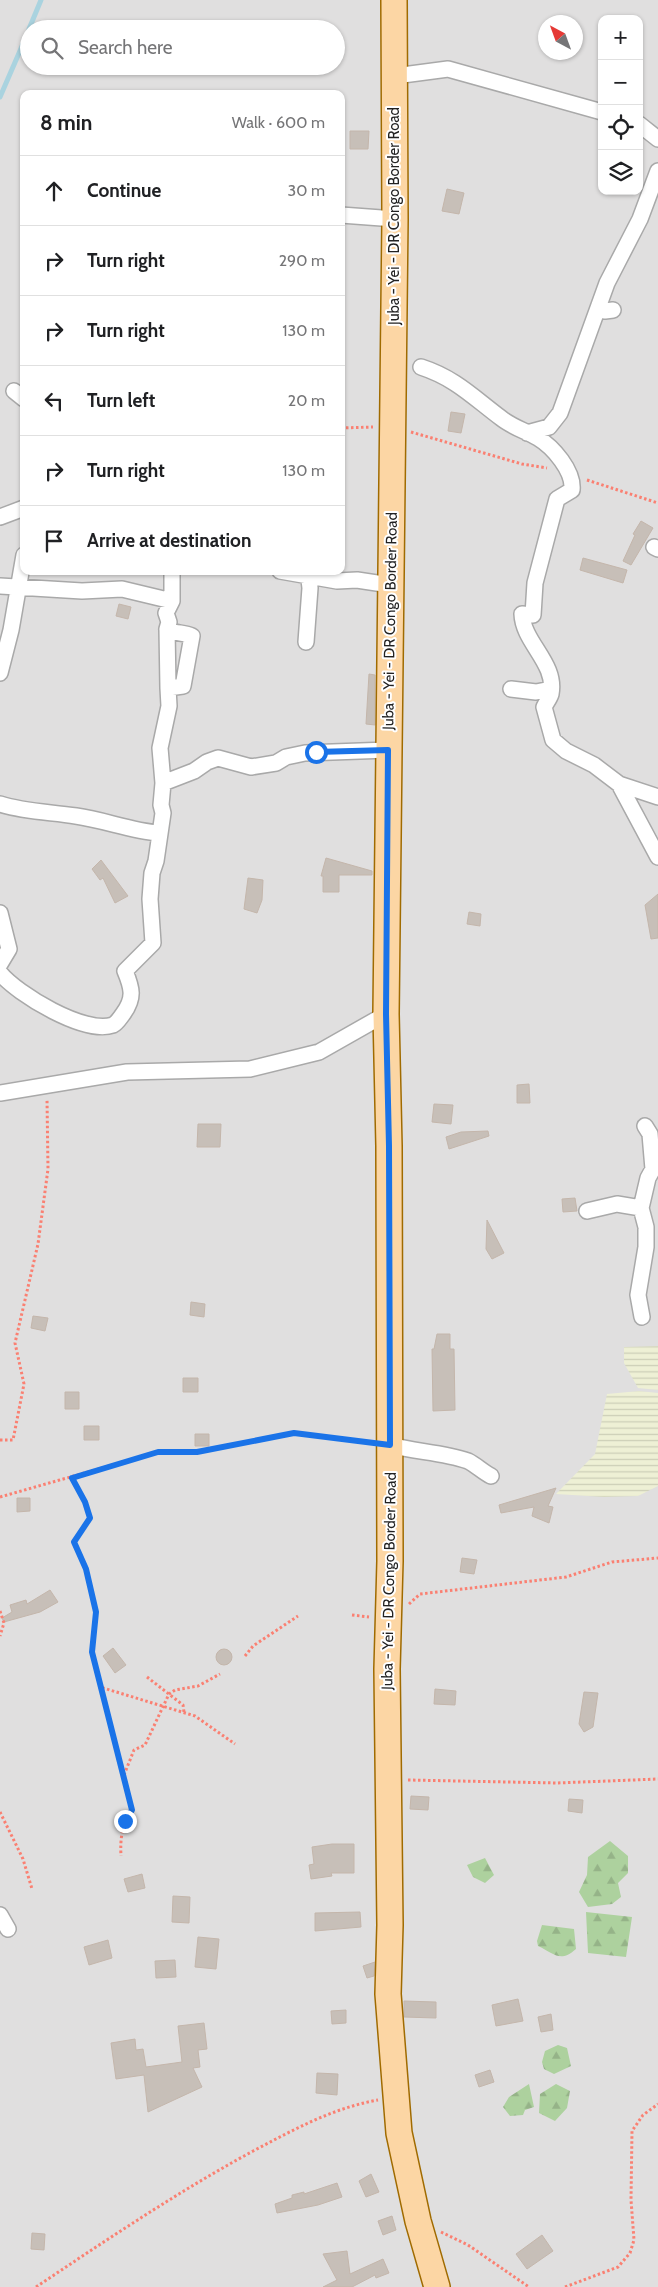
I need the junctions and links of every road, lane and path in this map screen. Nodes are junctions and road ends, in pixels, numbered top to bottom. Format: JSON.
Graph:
{"nodes":[{"id":1,"x":394,"y":0,"type":"edge"},
{"id":2,"x":395,"y":76,"type":"junction"},
{"id":3,"x":598,"y":111,"type":"edge"},
{"id":4,"x":643,"y":127,"type":"edge"},
{"id":5,"x":656,"y":136,"type":"edge"},
{"id":6,"x":658,"y":170,"type":"edge"},
{"id":7,"x":345,"y":215,"type":"edge"},
{"id":8,"x":395,"y":219,"type":"junction"},
{"id":9,"x":421,"y":366,"type":"dead end"},
{"id":10,"x":554,"y":421,"type":"junction"},
{"id":11,"x":392,"y":426,"type":"junction"},
{"id":12,"x":345,"y":428,"type":"edge"},
{"id":13,"x":528,"y":434,"type":"junction"},
{"id":14,"x":546,"y":446,"type":"junction"},
{"id":15,"x":569,"y":473,"type":"junction"},
{"id":16,"x":658,"y":503,"type":"edge"},
{"id":17,"x":20,"y":510,"type":"edge"},
{"id":18,"x":0,"y":517,"type":"edge"},
{"id":19,"x":20,"y":575,"type":"edge"},
{"id":20,"x":172,"y":575,"type":"edge"},
{"id":21,"x":308,"y":575,"type":"edge"},
{"id":22,"x":312,"y":575,"type":"edge"},
{"id":23,"x":390,"y":584,"type":"junction"},
{"id":24,"x":0,"y":586,"type":"edge"},
{"id":25,"x":18,"y":586,"type":"junction"},
{"id":26,"x":172,"y":601,"type":"junction"},
{"id":27,"x":167,"y":629,"type":"junction"},
{"id":28,"x":306,"y":642,"type":"dead end"},
{"id":29,"x":0,"y":673,"type":"edge"},
{"id":30,"x":168,"y":688,"type":"junction"},
{"id":31,"x":511,"y":689,"type":"dead end"},
{"id":32,"x":551,"y":689,"type":"junction"},
{"id":33,"x":388,"y":750,"type":"junction"},
{"id":34,"x":163,"y":782,"type":"junction"},
{"id":35,"x":619,"y":784,"type":"junction"},
{"id":36,"x":658,"y":797,"type":"edge"},
{"id":37,"x":0,"y":804,"type":"edge"},
{"id":38,"x":160,"y":833,"type":"junction"},
{"id":39,"x":658,"y":857,"type":"edge"},
{"id":40,"x":0,"y":913,"type":"edge"},
{"id":41,"x":0,"y":964,"type":"edge"},
{"id":42,"x":0,"y":973,"type":"edge"},
{"id":43,"x":386,"y":1014,"type":"junction"},
{"id":44,"x":46,"y":1086,"type":"junction"},
{"id":45,"x":0,"y":1093,"type":"edge"},
{"id":46,"x":646,"y":1126,"type":"dead end"},
{"id":47,"x":655,"y":1169,"type":"edge"},
{"id":48,"x":641,"y":1208,"type":"junction"},
{"id":49,"x":587,"y":1211,"type":"dead end"},
{"id":50,"x":642,"y":1317,"type":"dead end"},
{"id":51,"x":0,"y":1440,"type":"edge"},
{"id":52,"x":390,"y":1445,"type":"junction"},
{"id":53,"x":491,"y":1476,"type":"dead end"},
{"id":54,"x":72,"y":1478,"type":"junction"},
{"id":55,"x":0,"y":1497,"type":"edge"},
{"id":56,"x":658,"y":1558,"type":"edge"},
{"id":57,"x":0,"y":1611,"type":"edge"},
{"id":58,"x":352,"y":1615,"type":"dead end"},
{"id":59,"x":388,"y":1615,"type":"junction"},
{"id":60,"x":298,"y":1616,"type":"dead end"},
{"id":61,"x":0,"y":1636,"type":"edge"},
{"id":62,"x":245,"y":1656,"type":"dead end"},
{"id":63,"x":220,"y":1674,"type":"dead end"},
{"id":64,"x":147,"y":1677,"type":"dead end"},
{"id":65,"x":100,"y":1687,"type":"junction"},
{"id":66,"x":169,"y":1694,"type":"junction"},
{"id":67,"x":164,"y":1706,"type":"junction"},
{"id":68,"x":184,"y":1712,"type":"junction"},
{"id":69,"x":235,"y":1744,"type":"dead end"},
{"id":70,"x":123,"y":1776,"type":"junction"},
{"id":71,"x":387,"y":1779,"type":"junction"},
{"id":72,"x":658,"y":1779,"type":"edge"},
{"id":73,"x":0,"y":1812,"type":"edge"},
{"id":74,"x":121,"y":1856,"type":"dead end"},
{"id":75,"x":32,"y":1889,"type":"dead end"},
{"id":76,"x":0,"y":1916,"type":"edge"},
{"id":77,"x":8,"y":1929,"type":"dead end"},
{"id":78,"x":395,"y":2097,"type":"junction"},
{"id":79,"x":658,"y":2104,"type":"edge"},
{"id":80,"x":418,"y":2221,"type":"junction"},
{"id":81,"x":36,"y":2287,"type":"edge"},
{"id":82,"x":437,"y":2287,"type":"edge"},
{"id":83,"x":529,"y":2287,"type":"edge"},
{"id":84,"x":565,"y":2287,"type":"edge"}],
"edges":[{"from":1,"to":2,"type":"main road","name":"Juba - Yei - DR Congo Border Road"},
{"from":2,"to":3,"type":"street"},
{"from":2,"to":8,"type":"main road","name":"Juba - Yei - DR Congo Border Road"},
{"from":4,"to":5,"type":"street"},
{"from":6,"to":10,"type":"street"},
{"from":7,"to":8,"type":"street"},
{"from":8,"to":11,"type":"main road","name":"Juba - Yei - DR Congo Border Road"},
{"from":9,"to":13,"type":"street"},
{"from":10,"to":13,"type":"street"},
{"from":10,"to":14,"type":"street"},
{"from":11,"to":12,"type":"path"},
{"from":11,"to":15,"type":"path"},
{"from":11,"to":23,"type":"main road","name":"Juba - Yei - DR Congo Border Road"},
{"from":13,"to":14,"type":"street"},
{"from":14,"to":15,"type":"street"},
{"from":15,"to":16,"type":"path"},
{"from":15,"to":32,"type":"street"},
{"from":17,"to":18,"type":"street"},
{"from":19,"to":25,"type":"street"},
{"from":20,"to":26,"type":"street"},
{"from":21,"to":28,"type":"street"},
{"from":22,"to":23,"type":"street"},
{"from":23,"to":33,"type":"main road","name":"Juba - Yei - DR Congo Border Road"},
{"from":24,"to":25,"type":"street"},
{"from":25,"to":26,"type":"street"},
{"from":25,"to":29,"type":"street"},
{"from":26,"to":27,"type":"street"},
{"from":27,"to":30,"type":"street"},
{"from":27,"to":30,"type":"street"},
{"from":30,"to":34,"type":"street"},
{"from":31,"to":32,"type":"street"},
{"from":32,"to":35,"type":"street"},
{"from":33,"to":34,"type":"street"},
{"from":33,"to":43,"type":"main road","name":"Juba - Yei - DR Congo Border Road"},
{"from":34,"to":38,"type":"street"},
{"from":35,"to":36,"type":"street"},
{"from":35,"to":39,"type":"street"},
{"from":37,"to":38,"type":"street"},
{"from":38,"to":42,"type":"street"},
{"from":40,"to":41,"type":"street"},
{"from":43,"to":44,"type":"street"},
{"from":43,"to":52,"type":"main road","name":"Juba - Yei - DR Congo Border Road"},
{"from":44,"to":45,"type":"street"},
{"from":44,"to":51,"type":"path"},
{"from":46,"to":47,"type":"street"},
{"from":47,"to":48,"type":"street"},
{"from":48,"to":49,"type":"street"},
{"from":48,"to":50,"type":"street"},
{"from":52,"to":53,"type":"street"},
{"from":52,"to":54,"type":"path"},
{"from":52,"to":59,"type":"main road","name":"Juba - Yei - DR Congo Border Road"},
{"from":54,"to":55,"type":"path"},
{"from":54,"to":65,"type":"path"},
{"from":56,"to":59,"type":"path"},
{"from":57,"to":61,"type":"path"},
{"from":58,"to":59,"type":"path"},
{"from":59,"to":71,"type":"main road","name":"Juba - Yei - DR Congo Border Road"},
{"from":60,"to":62,"type":"path"},
{"from":63,"to":66,"type":"path"},
{"from":64,"to":66,"type":"path"},
{"from":65,"to":67,"type":"path"},
{"from":65,"to":70,"type":"path"},
{"from":66,"to":67,"type":"path"},
{"from":66,"to":68,"type":"path"},
{"from":67,"to":68,"type":"path"},
{"from":67,"to":70,"type":"path"},
{"from":68,"to":69,"type":"path"},
{"from":70,"to":74,"type":"path"},
{"from":71,"to":72,"type":"path"},
{"from":71,"to":78,"type":"main road","name":"Juba - Yei - DR Congo Border Road"},
{"from":73,"to":75,"type":"path"},
{"from":76,"to":77,"type":"street"},
{"from":78,"to":80,"type":"main road","name":"Juba - Yei - DR Congo Border Road"},
{"from":78,"to":81,"type":"path"},
{"from":79,"to":84,"type":"path"},
{"from":80,"to":82,"type":"main road","name":"Juba - Yei - DR Congo Border Road"},
{"from":80,"to":83,"type":"path"}]}
